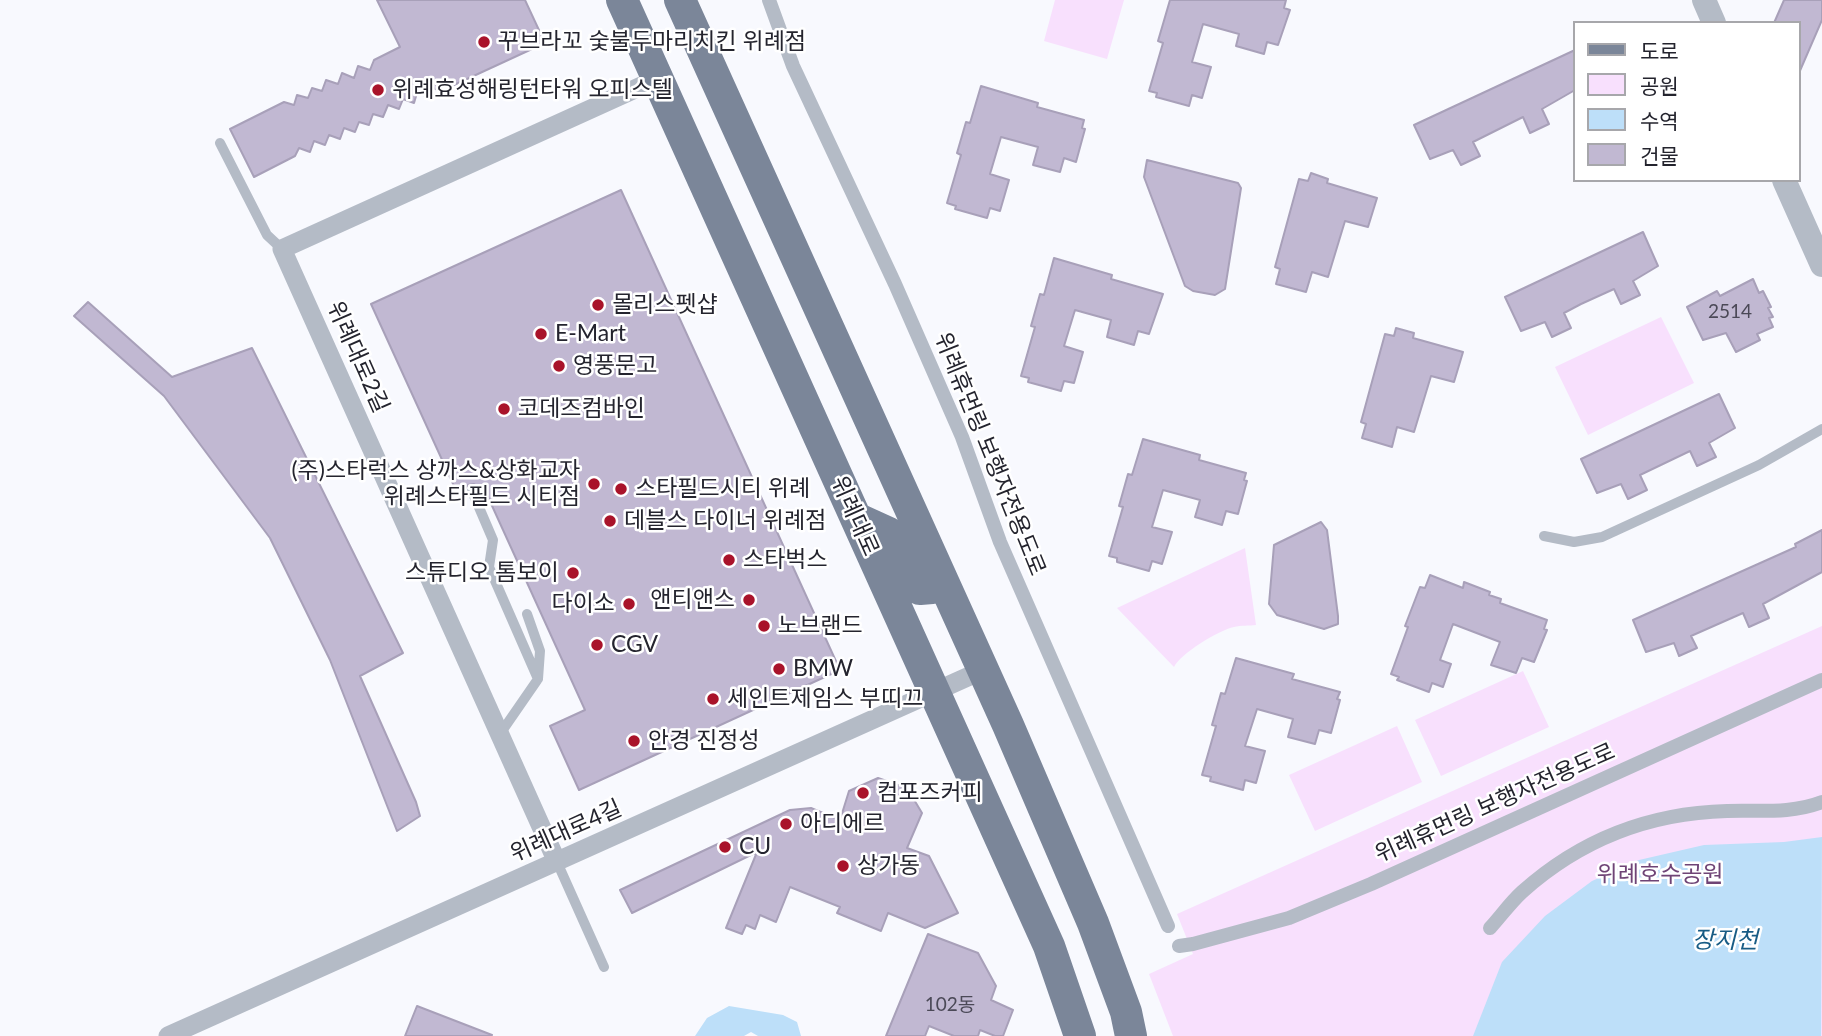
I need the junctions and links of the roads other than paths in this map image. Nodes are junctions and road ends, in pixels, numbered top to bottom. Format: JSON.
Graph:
{"nodes":[{"id":1,"x":622,"y":0,"type":"edge"},
{"id":2,"x":680,"y":0,"type":"edge"},
{"id":3,"x":769,"y":0,"type":"edge"},
{"id":4,"x":1704,"y":0,"type":"edge"},
{"id":5,"x":1713,"y":21,"type":"edge"},
{"id":6,"x":657,"y":79,"type":"junction"},
{"id":7,"x":220,"y":143,"type":"dead end"},
{"id":8,"x":1785,"y":182,"type":"edge"},
{"id":9,"x":282,"y":249,"type":"junction"},
{"id":10,"x":1822,"y":265,"type":"edge"},
{"id":11,"x":1822,"y":429,"type":"edge"},
{"id":12,"x":472,"y":491,"type":"dead end"},
{"id":13,"x":856,"y":518,"type":"junction"},
{"id":14,"x":1544,"y":536,"type":"dead end"},
{"id":15,"x":941,"y":577,"type":"junction"},
{"id":16,"x":527,"y":614,"type":"dead end"},
{"id":17,"x":983,"y":670,"type":"junction"},
{"id":18,"x":538,"y":679,"type":"junction"},
{"id":19,"x":1822,"y":680,"type":"edge"},
{"id":20,"x":935,"y":692,"type":"junction"},
{"id":21,"x":500,"y":734,"type":"junction"},
{"id":22,"x":1822,"y":802,"type":"edge"},
{"id":23,"x":557,"y":862,"type":"junction"},
{"id":24,"x":1168,"y":926,"type":"dead end"},
{"id":25,"x":1490,"y":928,"type":"dead end"},
{"id":26,"x":1179,"y":946,"type":"dead end"},
{"id":27,"x":604,"y":967,"type":"dead end"},
{"id":28,"x":168,"y":1036,"type":"edge"},
{"id":29,"x":1080,"y":1036,"type":"edge"},
{"id":30,"x":1131,"y":1036,"type":"edge"}],
"edges":[{"from":1,"to":6,"type":"main road","name":"위례대로"},
{"from":2,"to":15,"type":"main road"},
{"from":3,"to":24,"type":"street","name":"위례휴먼링 보행자전용도로"},
{"from":4,"to":5,"type":"street"},
{"from":6,"to":9,"type":"street"},
{"from":6,"to":13,"type":"main road","name":"위례대로"},
{"from":7,"to":9,"type":"lane"},
{"from":8,"to":10,"type":"street"},
{"from":9,"to":21,"type":"street","name":"위례대로2길"},
{"from":11,"to":14,"type":"lane"},
{"from":12,"to":18,"type":"lane"},
{"from":13,"to":15,"type":"main road"},
{"from":13,"to":20,"type":"main road","name":"위례대로"},
{"from":15,"to":17,"type":"main road"},
{"from":16,"to":18,"type":"lane"},
{"from":17,"to":20,"type":"street","name":"위례대로4길"},
{"from":17,"to":30,"type":"main road"},
{"from":18,"to":21,"type":"lane"},
{"from":19,"to":26,"type":"street","name":"위례휴먼링 보행자전용도로"},
{"from":20,"to":23,"type":"street","name":"위례대로4길"},
{"from":20,"to":29,"type":"main road","name":"위례대로"},
{"from":21,"to":23,"type":"street","name":"위례대로2길"},
{"from":22,"to":25,"type":"street"},
{"from":23,"to":27,"type":"lane"},
{"from":23,"to":28,"type":"street","name":"위례대로4길"}]}
